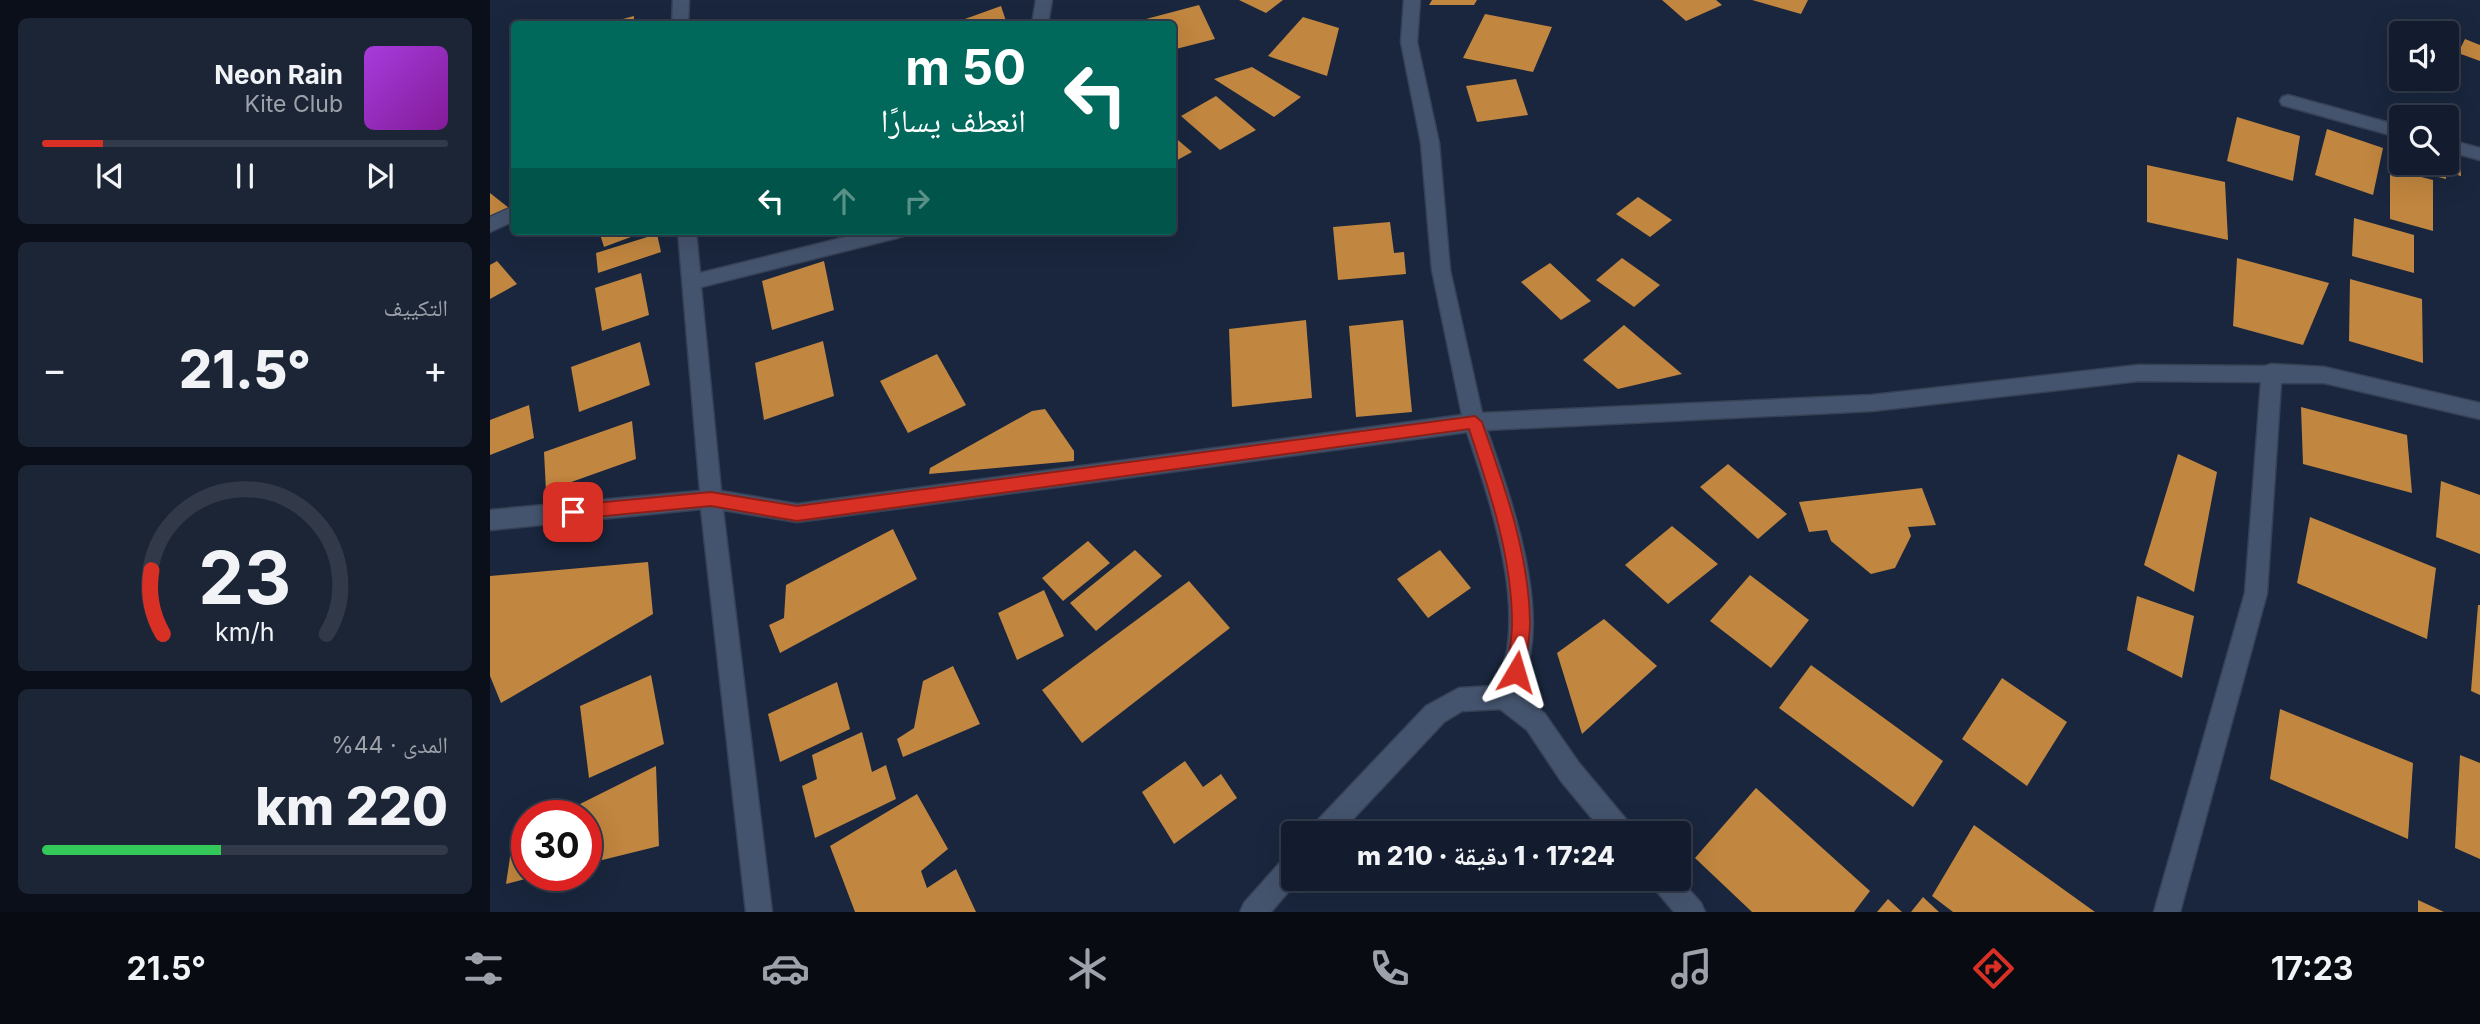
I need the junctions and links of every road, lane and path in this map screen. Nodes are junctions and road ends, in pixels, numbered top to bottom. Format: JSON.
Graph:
{"nodes":[{"id":1,"x":681,"y":0,"type":"edge"},
{"id":2,"x":1044,"y":0,"type":"edge"},
{"id":3,"x":1412,"y":0,"type":"edge"},
{"id":4,"x":680,"y":21,"type":"edge"},
{"id":5,"x":1040,"y":21,"type":"edge"},
{"id":6,"x":2288,"y":101,"type":"dead end"},
{"id":7,"x":2389,"y":129,"type":"edge"},
{"id":8,"x":2459,"y":148,"type":"edge"},
{"id":9,"x":2480,"y":154,"type":"edge"},
{"id":10,"x":511,"y":214,"type":"edge"},
{"id":11,"x":490,"y":225,"type":"edge"},
{"id":12,"x":687,"y":235,"type":"edge"},
{"id":13,"x":881,"y":235,"type":"edge"},
{"id":14,"x":692,"y":282,"type":"junction"},
{"id":15,"x":2272,"y":372,"type":"junction"},
{"id":16,"x":2480,"y":411,"type":"edge"},
{"id":17,"x":1475,"y":422,"type":"junction"},
{"id":18,"x":711,"y":499,"type":"junction"},
{"id":19,"x":490,"y":520,"type":"edge"},
{"id":20,"x":1501,"y":697,"type":"junction"},
{"id":21,"x":1334,"y":821,"type":"edge"},
{"id":22,"x":1611,"y":821,"type":"edge"},
{"id":23,"x":1281,"y":880,"type":"edge"},
{"id":24,"x":1673,"y":891,"type":"edge"},
{"id":25,"x":759,"y":912,"type":"edge"},
{"id":26,"x":1253,"y":912,"type":"edge"},
{"id":27,"x":1692,"y":912,"type":"edge"},
{"id":28,"x":2167,"y":912,"type":"edge"}],
"edges":[{"from":1,"to":4,"type":"street"},
{"from":2,"to":5,"type":"street"},
{"from":3,"to":17,"type":"street"},
{"from":6,"to":7,"type":"street"},
{"from":8,"to":9,"type":"street"},
{"from":10,"to":11,"type":"street"},
{"from":12,"to":14,"type":"street"},
{"from":13,"to":14,"type":"street"},
{"from":14,"to":18,"type":"street"},
{"from":15,"to":16,"type":"street"},
{"from":15,"to":17,"type":"street"},
{"from":15,"to":28,"type":"street"},
{"from":17,"to":18,"type":"street"},
{"from":17,"to":20,"type":"street"},
{"from":18,"to":19,"type":"street"},
{"from":18,"to":25,"type":"street"},
{"from":20,"to":21,"type":"street"},
{"from":20,"to":22,"type":"street"},
{"from":23,"to":26,"type":"street"},
{"from":24,"to":27,"type":"street"}]}
